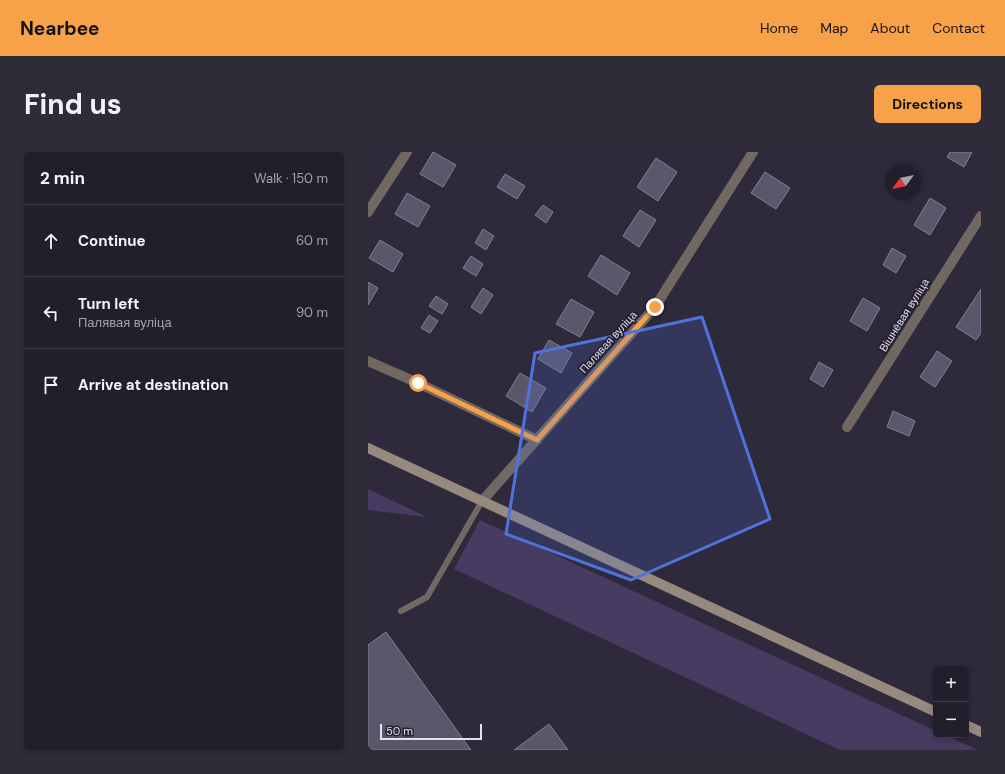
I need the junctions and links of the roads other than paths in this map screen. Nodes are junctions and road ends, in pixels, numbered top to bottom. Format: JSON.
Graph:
{"nodes":[{"id":1,"x":407,"y":152,"type":"edge"},
{"id":2,"x":753,"y":152,"type":"edge"},
{"id":3,"x":368,"y":212,"type":"edge"},
{"id":4,"x":981,"y":216,"type":"edge"},
{"id":5,"x":368,"y":361,"type":"edge"},
{"id":6,"x":847,"y":427,"type":"dead end"},
{"id":7,"x":537,"y":440,"type":"junction"},
{"id":8,"x":368,"y":448,"type":"edge"},
{"id":9,"x":482,"y":501,"type":"junction"},
{"id":10,"x":401,"y":611,"type":"dead end"},
{"id":11,"x":933,"y":711,"type":"edge"},
{"id":12,"x":969,"y":727,"type":"edge"},
{"id":13,"x":981,"y":732,"type":"edge"}],
"edges":[{"from":1,"to":3,"type":"street"},
{"from":2,"to":7,"type":"street","name":"Палявая вуліца"},
{"from":4,"to":6,"type":"street","name":"Вішнёвая вуліца"},
{"from":5,"to":7,"type":"street"},
{"from":7,"to":9,"type":"street","name":"Палявая вуліца"},
{"from":8,"to":9,"type":"main road"},
{"from":9,"to":10,"type":"lane"},
{"from":9,"to":11,"type":"main road"},
{"from":12,"to":13,"type":"main road"}]}
